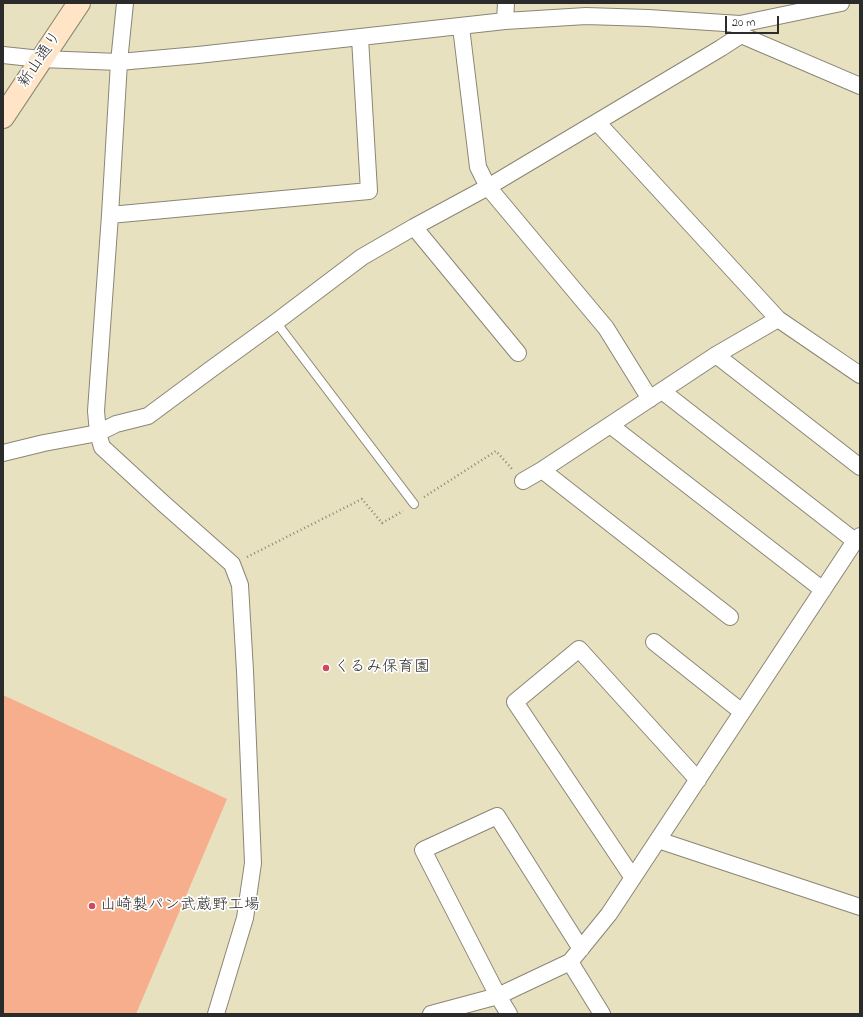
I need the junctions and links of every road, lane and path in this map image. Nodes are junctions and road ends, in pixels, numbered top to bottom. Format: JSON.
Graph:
{"nodes":[{"id":1,"x":79,"y":3,"type":"edge"},
{"id":2,"x":125,"y":3,"type":"edge"},
{"id":3,"x":506,"y":3,"type":"edge"},
{"id":4,"x":841,"y":3,"type":"edge"},
{"id":5,"x":505,"y":21,"type":"junction"},
{"id":6,"x":461,"y":27,"type":"junction"},
{"id":7,"x":741,"y":30,"type":"junction"},
{"id":8,"x":360,"y":38,"type":"junction"},
{"id":9,"x":3,"y":56,"type":"edge"},
{"id":10,"x":42,"y":59,"type":"junction"},
{"id":11,"x":119,"y":62,"type":"junction"},
{"id":12,"x":860,"y":86,"type":"edge"},
{"id":13,"x":3,"y":117,"type":"edge"},
{"id":14,"x":597,"y":122,"type":"junction"},
{"id":15,"x":488,"y":187,"type":"junction"},
{"id":16,"x":110,"y":215,"type":"junction"},
{"id":17,"x":414,"y":227,"type":"junction"},
{"id":18,"x":778,"y":319,"type":"junction"},
{"id":19,"x":276,"y":322,"type":"junction"},
{"id":20,"x":518,"y":353,"type":"dead end"},
{"id":21,"x":716,"y":355,"type":"junction"},
{"id":22,"x":860,"y":375,"type":"edge"},
{"id":23,"x":656,"y":395,"type":"junction"},
{"id":24,"x":610,"y":425,"type":"junction"},
{"id":25,"x":98,"y":433,"type":"junction"},
{"id":26,"x":3,"y":453,"type":"edge"},
{"id":27,"x":860,"y":467,"type":"edge"},
{"id":28,"x":542,"y":470,"type":"junction"},
{"id":29,"x":523,"y":481,"type":"joint"},
{"id":30,"x":414,"y":504,"type":"junction"},
{"id":31,"x":858,"y":538,"type":"edge"},
{"id":32,"x":232,"y":564,"type":"junction"},
{"id":33,"x":823,"y":590,"type":"junction"},
{"id":34,"x":730,"y":617,"type":"dead end"},
{"id":35,"x":654,"y":642,"type":"dead end"},
{"id":36,"x":742,"y":712,"type":"junction"},
{"id":37,"x":698,"y":780,"type":"junction"},
{"id":38,"x":658,"y":840,"type":"junction"},
{"id":39,"x":633,"y":878,"type":"junction"},
{"id":40,"x":860,"y":907,"type":"edge"},
{"id":41,"x":581,"y":949,"type":"junction"},
{"id":42,"x":570,"y":962,"type":"junction"},
{"id":43,"x":498,"y":996,"type":"junction"},
{"id":44,"x":216,"y":1014,"type":"edge"},
{"id":45,"x":431,"y":1014,"type":"edge"},
{"id":46,"x":509,"y":1014,"type":"edge"},
{"id":47,"x":602,"y":1014,"type":"edge"}],
"edges":[{"from":1,"to":10,"type":"street","name":"新山通り"},
{"from":2,"to":11,"type":"street"},
{"from":3,"to":5,"type":"street"},
{"from":4,"to":7,"type":"street"},
{"from":5,"to":6,"type":"street"},
{"from":5,"to":7,"type":"street"},
{"from":6,"to":8,"type":"street"},
{"from":6,"to":15,"type":"street"},
{"from":7,"to":12,"type":"street"},
{"from":7,"to":14,"type":"street"},
{"from":8,"to":11,"type":"street"},
{"from":8,"to":16,"type":"street"},
{"from":9,"to":10,"type":"street"},
{"from":10,"to":11,"type":"street"},
{"from":10,"to":13,"type":"street","name":"新山通り"},
{"from":11,"to":16,"type":"street"},
{"from":14,"to":15,"type":"street"},
{"from":14,"to":18,"type":"street"},
{"from":15,"to":17,"type":"street"},
{"from":15,"to":23,"type":"street"},
{"from":16,"to":25,"type":"street"},
{"from":17,"to":19,"type":"street"},
{"from":17,"to":20,"type":"street"},
{"from":18,"to":21,"type":"street"},
{"from":18,"to":22,"type":"street"},
{"from":19,"to":25,"type":"street"},
{"from":19,"to":30,"type":"lane"},
{"from":21,"to":23,"type":"street"},
{"from":21,"to":27,"type":"street"},
{"from":23,"to":24,"type":"street"},
{"from":23,"to":31,"type":"street"},
{"from":24,"to":28,"type":"street"},
{"from":24,"to":33,"type":"street"},
{"from":25,"to":26,"type":"street"},
{"from":25,"to":32,"type":"street"},
{"from":28,"to":29,"type":"street"},
{"from":28,"to":34,"type":"street"},
{"from":29,"to":30,"type":"path"},
{"from":30,"to":32,"type":"path"},
{"from":31,"to":33,"type":"street"},
{"from":32,"to":44,"type":"street"},
{"from":33,"to":36,"type":"street"},
{"from":35,"to":36,"type":"street"},
{"from":36,"to":37,"type":"street"},
{"from":37,"to":38,"type":"street"},
{"from":37,"to":39,"type":"street"},
{"from":38,"to":39,"type":"street"},
{"from":38,"to":40,"type":"street"},
{"from":39,"to":41,"type":"street"},
{"from":41,"to":42,"type":"street"},
{"from":41,"to":43,"type":"street"},
{"from":42,"to":43,"type":"street"},
{"from":42,"to":47,"type":"street"},
{"from":43,"to":45,"type":"street"},
{"from":43,"to":46,"type":"street"}]}
